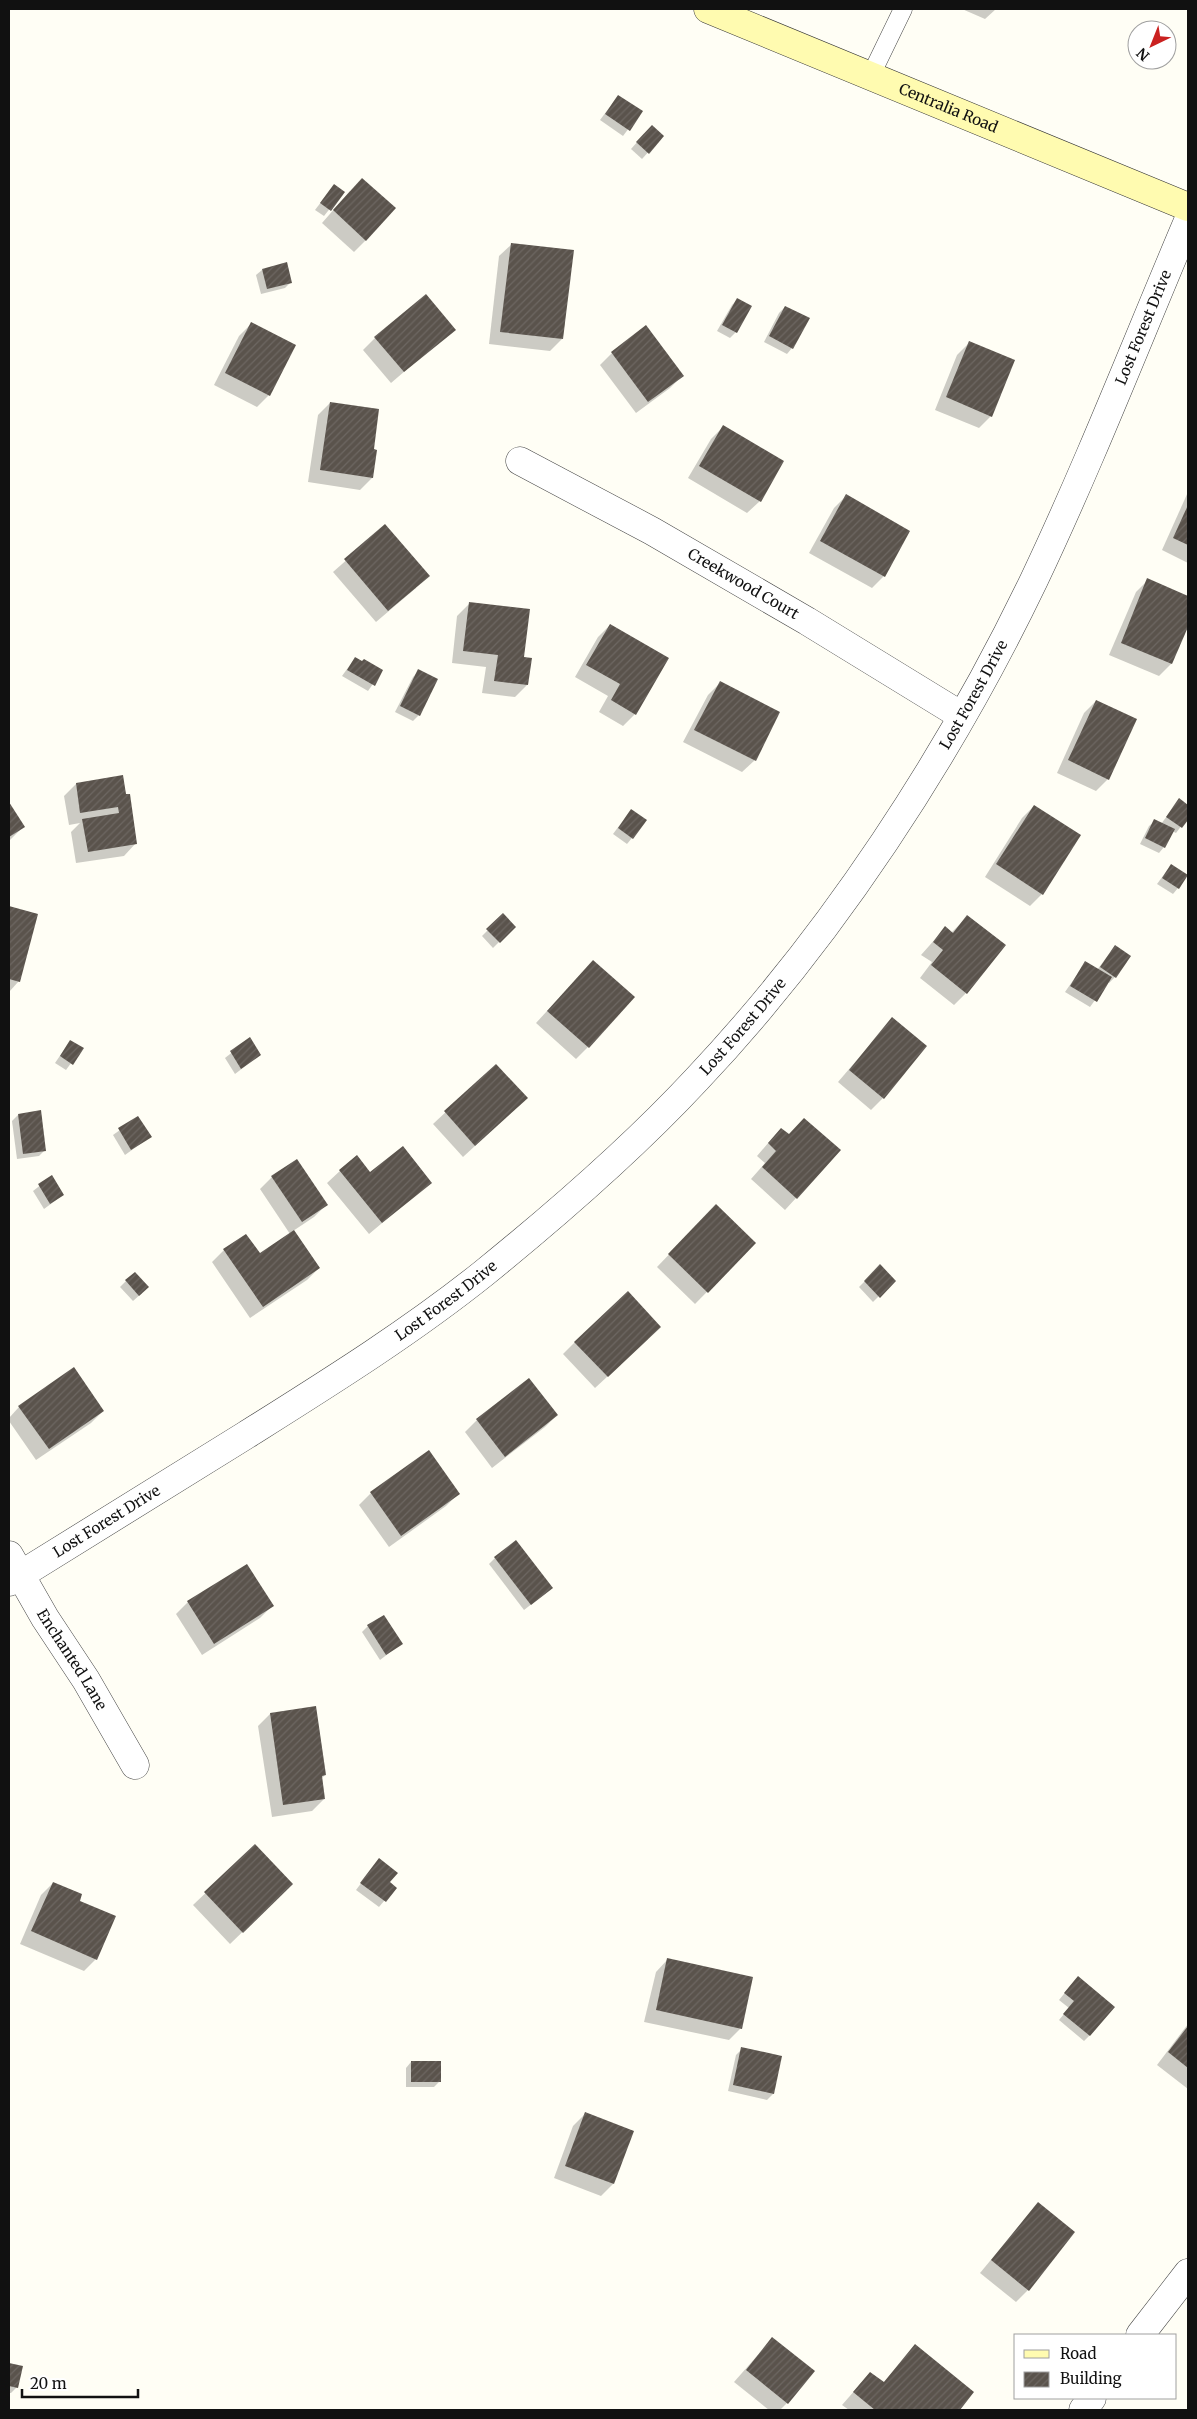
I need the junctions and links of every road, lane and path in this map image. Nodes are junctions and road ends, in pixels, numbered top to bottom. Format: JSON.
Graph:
{"nodes":[{"id":1,"x":709,"y":9,"type":"edge"},
{"id":2,"x":903,"y":9,"type":"edge"},
{"id":3,"x":870,"y":77,"type":"junction"},
{"id":4,"x":1188,"y":207,"type":"edge"},
{"id":5,"x":1188,"y":221,"type":"edge"},
{"id":6,"x":520,"y":461,"type":"dead end"},
{"id":7,"x":962,"y":716,"type":"junction"},
{"id":8,"x":13,"y":1571,"type":"edge"},
{"id":9,"x":135,"y":1765,"type":"dead end"},
{"id":10,"x":1188,"y":2273,"type":"edge"},
{"id":11,"x":1141,"y":2334,"type":"edge"},
{"id":12,"x":1091,"y":2399,"type":"edge"},
{"id":13,"x":1083,"y":2410,"type":"edge"}],
"edges":[{"from":1,"to":3,"type":"main road","name":"Centralia Road"},
{"from":2,"to":3,"type":"lane"},
{"from":3,"to":4,"type":"main road","name":"Centralia Road"},
{"from":5,"to":7,"type":"street","name":"Lost Forest Drive"},
{"from":6,"to":7,"type":"street","name":"Creekwood Court"},
{"from":7,"to":8,"type":"street","name":"Lost Forest Drive"},
{"from":8,"to":9,"type":"street","name":"Enchanted Lane"},
{"from":10,"to":11,"type":"street"},
{"from":12,"to":13,"type":"street"}]}
